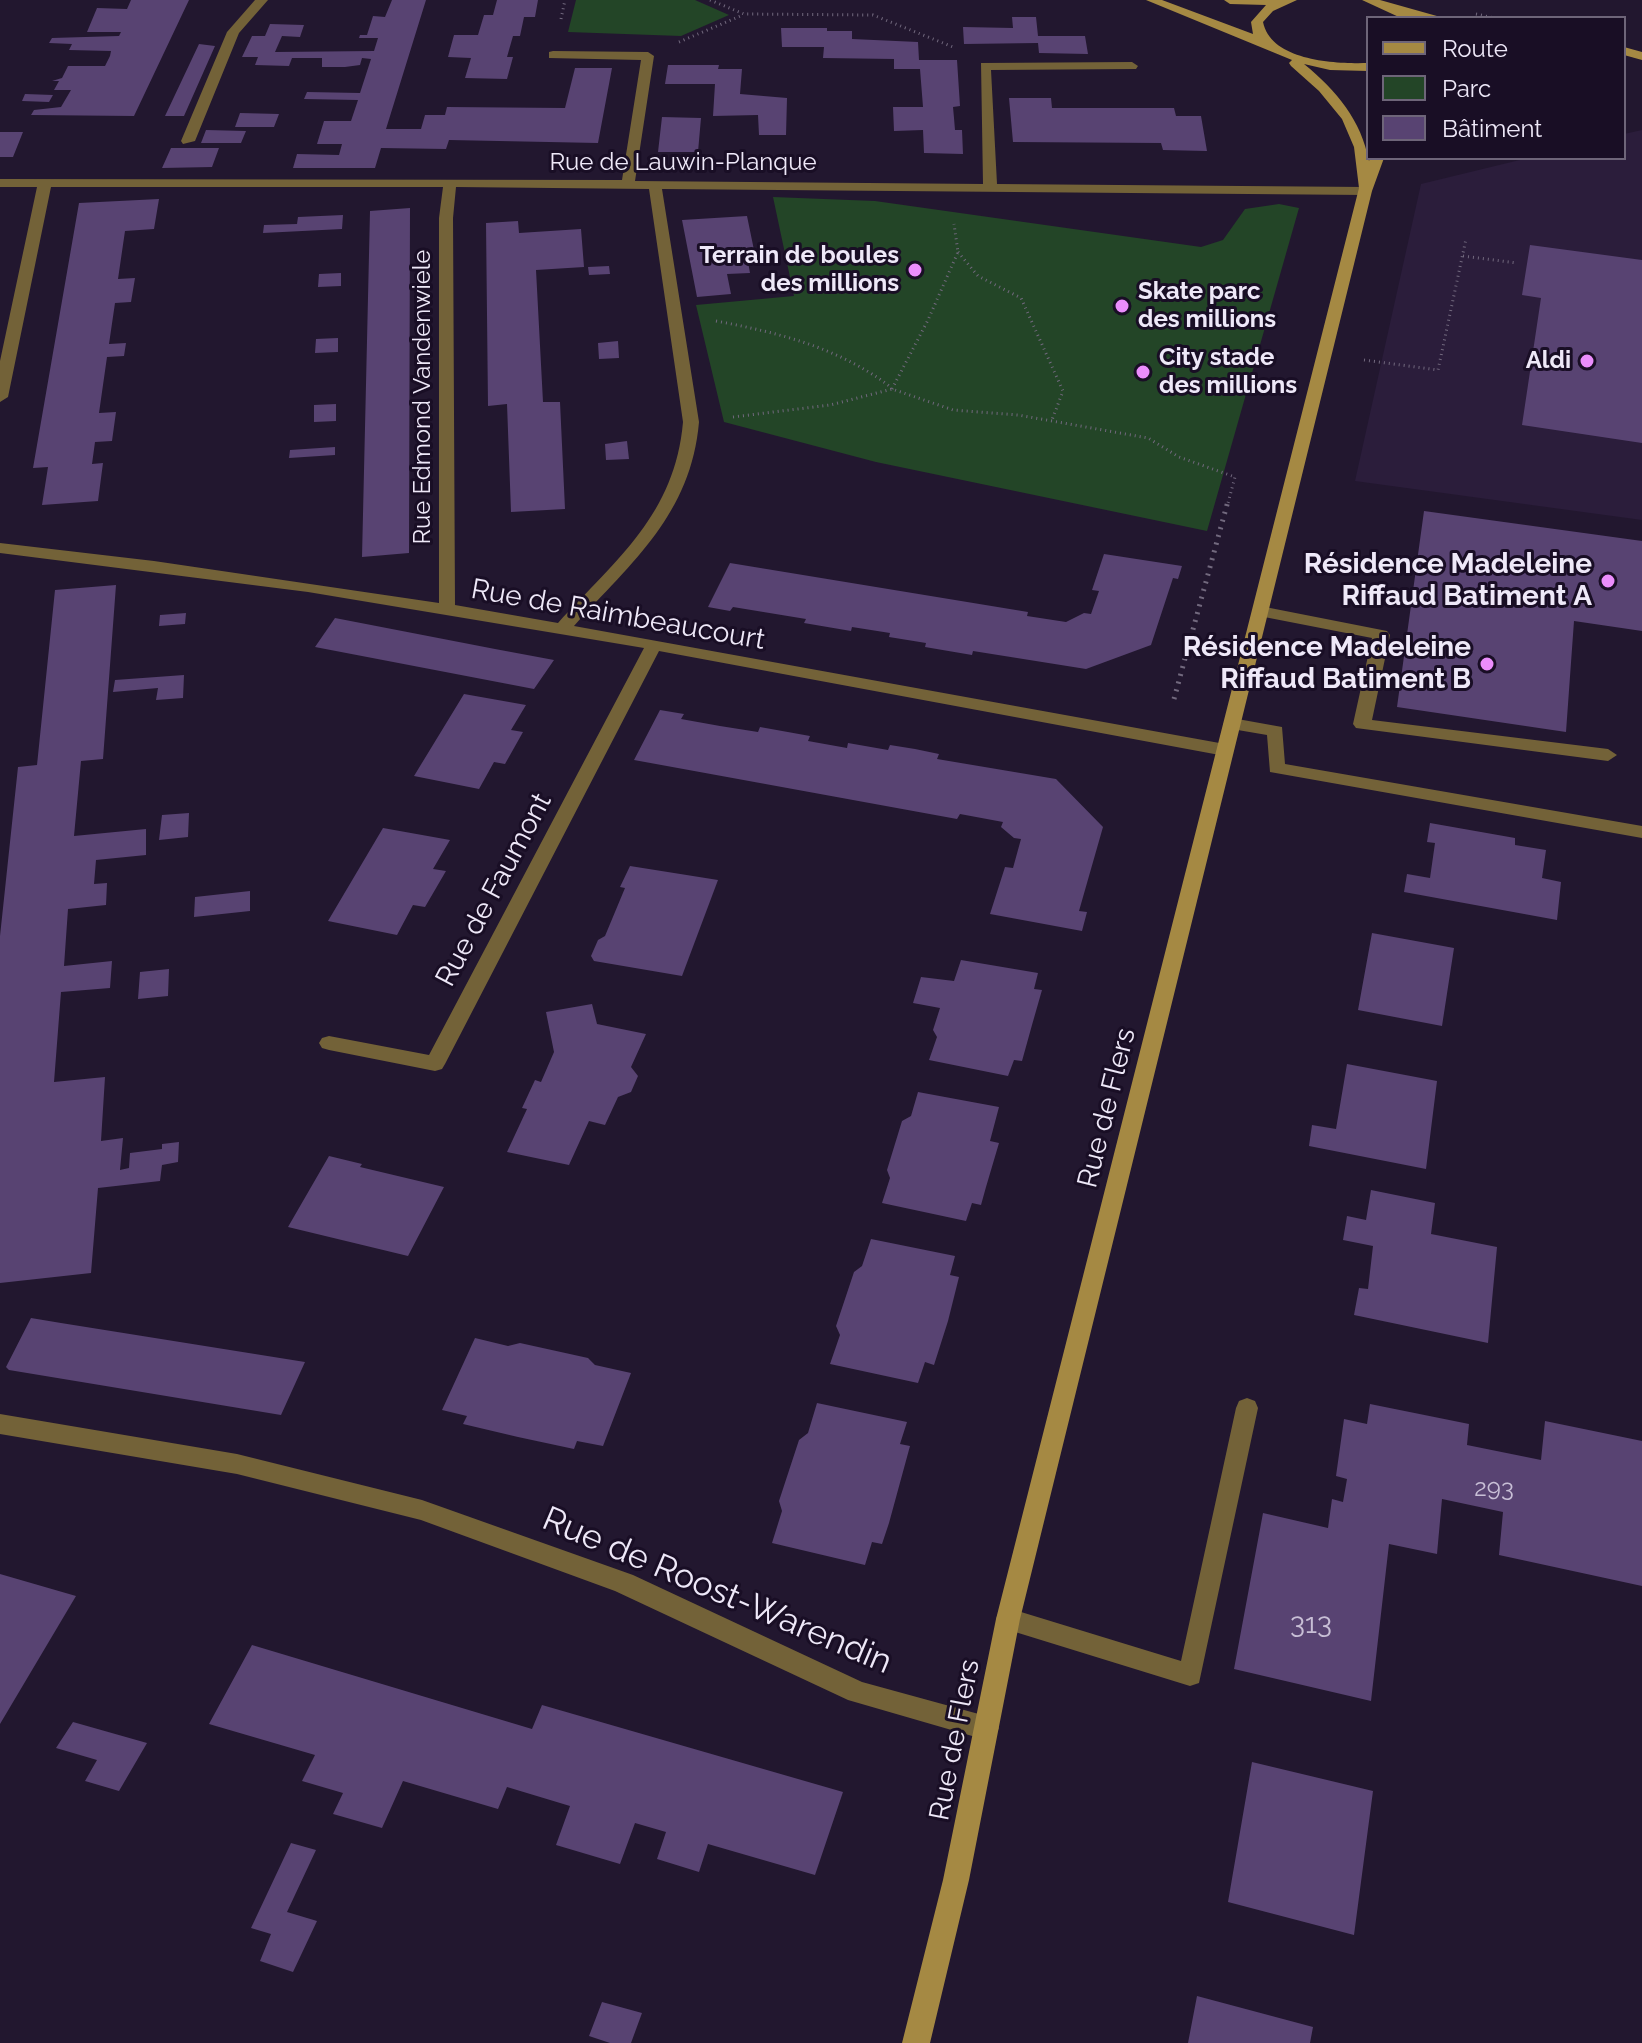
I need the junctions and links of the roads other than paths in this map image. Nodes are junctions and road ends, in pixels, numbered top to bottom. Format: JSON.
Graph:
{"nodes":[{"id":1,"x":262,"y":0,"type":"edge"},
{"id":2,"x":1152,"y":0,"type":"edge"},
{"id":3,"x":1230,"y":0,"type":"edge"},
{"id":4,"x":1368,"y":0,"type":"edge"},
{"id":5,"x":1288,"y":1,"type":"edge"},
{"id":6,"x":1398,"y":9,"type":"edge"},
{"id":7,"x":1429,"y":16,"type":"edge"},
{"id":8,"x":1270,"y":47,"type":"junction"},
{"id":9,"x":553,"y":55,"type":"dead end"},
{"id":10,"x":1287,"y":56,"type":"junction"},
{"id":11,"x":1132,"y":66,"type":"dead end"},
{"id":12,"x":1366,"y":67,"type":"edge"},
{"id":13,"x":188,"y":141,"type":"dead end"},
{"id":14,"x":1376,"y":160,"type":"edge"},
{"id":15,"x":45,"y":181,"type":"junction"},
{"id":16,"x":0,"y":183,"type":"edge"},
{"id":17,"x":450,"y":183,"type":"junction"},
{"id":18,"x":628,"y":185,"type":"junction"},
{"id":19,"x":655,"y":185,"type":"junction"},
{"id":20,"x":990,"y":187,"type":"junction"},
{"id":21,"x":1365,"y":191,"type":"junction"},
{"id":22,"x":0,"y":397,"type":"edge"},
{"id":23,"x":0,"y":548,"type":"edge"},
{"id":24,"x":447,"y":611,"type":"junction"},
{"id":25,"x":1260,"y":611,"type":"junction"},
{"id":26,"x":561,"y":630,"type":"junction"},
{"id":27,"x":653,"y":647,"type":"junction"},
{"id":28,"x":1232,"y":724,"type":"junction"},
{"id":29,"x":1225,"y":750,"type":"junction"},
{"id":30,"x":1608,"y":755,"type":"dead end"},
{"id":31,"x":1642,"y":832,"type":"edge"},
{"id":32,"x":329,"y":1043,"type":"dead end"},
{"id":33,"x":1247,"y":1408,"type":"dead end"},
{"id":34,"x":0,"y":1424,"type":"edge"},
{"id":35,"x":1008,"y":1619,"type":"junction"},
{"id":36,"x":986,"y":1728,"type":"junction"},
{"id":37,"x":916,"y":2043,"type":"edge"}],
"edges":[{"from":1,"to":13,"type":"street"},
{"from":2,"to":8,"type":"main road"},
{"from":3,"to":5,"type":"main road"},
{"from":4,"to":6,"type":"main road"},
{"from":5,"to":8,"type":"main road"},
{"from":6,"to":7,"type":"main road"},
{"from":8,"to":10,"type":"main road"},
{"from":9,"to":18,"type":"street"},
{"from":10,"to":12,"type":"main road"},
{"from":10,"to":21,"type":"main road","name":"Rue de Flers"},
{"from":11,"to":20,"type":"street"},
{"from":14,"to":21,"type":"main road","name":"Rue de Flers"},
{"from":15,"to":16,"type":"street","name":"Rue de Lauwin-Planque"},
{"from":15,"to":17,"type":"street","name":"Rue de Lauwin-Planque"},
{"from":15,"to":22,"type":"street"},
{"from":17,"to":18,"type":"street","name":"Rue de Lauwin-Planque"},
{"from":17,"to":24,"type":"street","name":"Rue Edmond Vandenwiele"},
{"from":18,"to":19,"type":"street","name":"Rue de Lauwin-Planque"},
{"from":19,"to":20,"type":"street","name":"Rue de Lauwin-Planque"},
{"from":19,"to":26,"type":"street"},
{"from":20,"to":21,"type":"street","name":"Rue de Lauwin-Planque"},
{"from":21,"to":25,"type":"main road","name":"Rue de Flers"},
{"from":23,"to":24,"type":"street","name":"Rue de Raimbeaucourt"},
{"from":24,"to":26,"type":"street","name":"Rue de Raimbeaucourt"},
{"from":25,"to":28,"type":"main road","name":"Rue de Flers"},
{"from":25,"to":30,"type":"street"},
{"from":26,"to":27,"type":"street","name":"Rue de Raimbeaucourt"},
{"from":27,"to":29,"type":"street","name":"Rue de Raimbeaucourt"},
{"from":27,"to":32,"type":"street","name":"Rue de Faumont"},
{"from":28,"to":29,"type":"main road","name":"Rue de Flers"},
{"from":28,"to":31,"type":"street"},
{"from":29,"to":35,"type":"main road","name":"Rue de Flers"},
{"from":33,"to":35,"type":"street"},
{"from":34,"to":36,"type":"street","name":"Rue de Roost-Warendin"},
{"from":35,"to":36,"type":"main road","name":"Rue de Flers"},
{"from":36,"to":37,"type":"main road","name":"Rue de Flers"}]}
